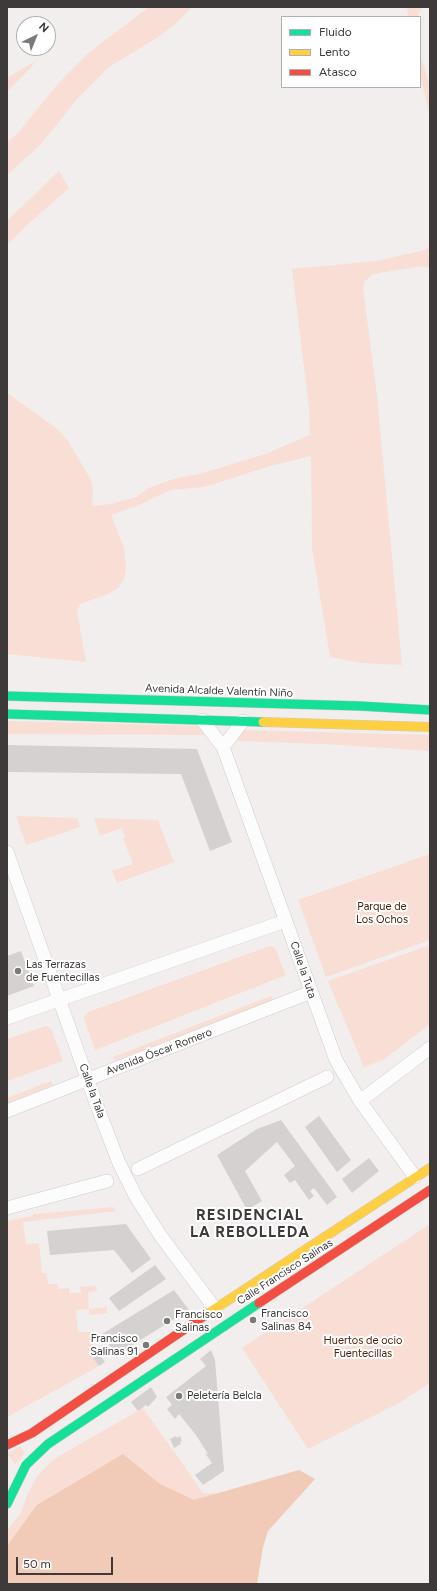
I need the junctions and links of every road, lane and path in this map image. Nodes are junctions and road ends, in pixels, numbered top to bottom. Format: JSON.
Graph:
{"nodes":[{"id":1,"x":7,"y":696,"type":"edge"},
{"id":2,"x":430,"y":710,"type":"edge"},
{"id":3,"x":7,"y":714,"type":"edge"},
{"id":4,"x":202,"y":720,"type":"junction"},
{"id":5,"x":243,"y":721,"type":"junction"},
{"id":6,"x":430,"y":727,"type":"edge"},
{"id":7,"x":224,"y":747,"type":"junction"},
{"id":8,"x":7,"y":852,"type":"edge"},
{"id":9,"x":285,"y":921,"type":"junction"},
{"id":10,"x":311,"y":992,"type":"junction"},
{"id":11,"x":59,"y":1000,"type":"junction"},
{"id":12,"x":7,"y":1018,"type":"edge"},
{"id":13,"x":430,"y":1048,"type":"edge"},
{"id":14,"x":327,"y":1077,"type":"dead end"},
{"id":15,"x":88,"y":1079,"type":"junction"},
{"id":16,"x":360,"y":1101,"type":"junction"},
{"id":17,"x":7,"y":1111,"type":"edge"},
{"id":18,"x":430,"y":1168,"type":"edge"},
{"id":19,"x":138,"y":1169,"type":"dead end"},
{"id":20,"x":416,"y":1177,"type":"junction"},
{"id":21,"x":107,"y":1181,"type":"dead end"},
{"id":22,"x":430,"y":1190,"type":"edge"},
{"id":23,"x":7,"y":1208,"type":"edge"},
{"id":24,"x":216,"y":1310,"type":"junction"},
{"id":25,"x":7,"y":1445,"type":"edge"},
{"id":26,"x":9,"y":1477,"type":"dead end"},
{"id":27,"x":9,"y":1500,"type":"edge"}],
"edges":[{"from":1,"to":2,"type":"main road","name":"Avenida Alcalde Valentín Niño"},
{"from":3,"to":4,"type":"main road"},
{"from":4,"to":5,"type":"main road"},
{"from":4,"to":7,"type":"street","name":"Calle la Tuta"},
{"from":5,"to":6,"type":"main road"},
{"from":5,"to":7,"type":"street"},
{"from":7,"to":9,"type":"street","name":"Calle la Tuta"},
{"from":8,"to":11,"type":"street","name":"Calle la Tala"},
{"from":9,"to":10,"type":"street","name":"Calle la Tuta"},
{"from":9,"to":11,"type":"street"},
{"from":10,"to":15,"type":"street","name":"Avenida Óscar Romero"},
{"from":10,"to":16,"type":"street","name":"Calle la Tuta"},
{"from":11,"to":12,"type":"street"},
{"from":11,"to":15,"type":"street","name":"Calle la Tala"},
{"from":13,"to":16,"type":"street"},
{"from":14,"to":19,"type":"street"},
{"from":15,"to":17,"type":"street","name":"Avenida Óscar Romero"},
{"from":15,"to":24,"type":"street","name":"Calle la Tala"},
{"from":16,"to":20,"type":"street","name":"Calle la Tuta"},
{"from":18,"to":20,"type":"main road","name":"Calle Francisco Salinas"},
{"from":20,"to":24,"type":"main road","name":"Calle Francisco Salinas"},
{"from":21,"to":23,"type":"street"},
{"from":22,"to":27,"type":"main road","name":"Calle Francisco Salinas"},
{"from":24,"to":25,"type":"main road","name":"Calle Francisco Salinas"},
{"from":26,"to":27,"type":"main road"}]}
